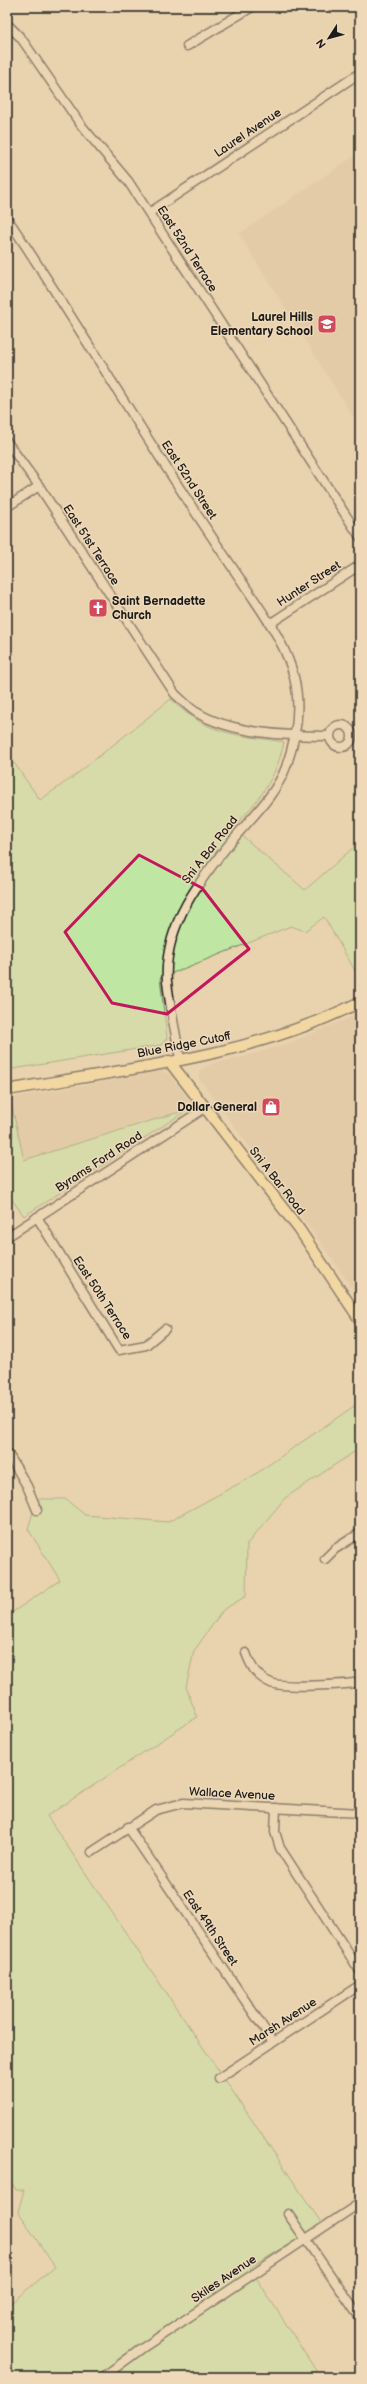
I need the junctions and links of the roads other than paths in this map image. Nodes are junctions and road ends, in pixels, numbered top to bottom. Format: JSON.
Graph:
{"nodes":[{"id":1,"x":247,"y":8,"type":"edge"},
{"id":2,"x":7,"y":24,"type":"edge"},
{"id":3,"x":187,"y":46,"type":"dead end"},
{"id":4,"x":360,"y":73,"type":"edge"},
{"id":5,"x":149,"y":213,"type":"junction"},
{"id":6,"x":7,"y":218,"type":"edge"},
{"id":7,"x":7,"y":442,"type":"edge"},
{"id":8,"x":38,"y":486,"type":"junction"},
{"id":9,"x":7,"y":507,"type":"edge"},
{"id":10,"x":360,"y":537,"type":"edge"},
{"id":11,"x":360,"y":565,"type":"edge"},
{"id":12,"x":271,"y":623,"type":"junction"},
{"id":13,"x":294,"y":736,"type":"junction"},
{"id":14,"x":329,"y":736,"type":"dead end"},
{"id":15,"x":360,"y":1002,"type":"edge"},
{"id":16,"x":180,"y":1059,"type":"junction"},
{"id":17,"x":169,"y":1061,"type":"junction"},
{"id":18,"x":7,"y":1090,"type":"edge"},
{"id":19,"x":204,"y":1108,"type":"junction"},
{"id":20,"x":37,"y":1217,"type":"junction"},
{"id":21,"x":7,"y":1238,"type":"edge"},
{"id":22,"x":359,"y":1316,"type":"edge"},
{"id":23,"x":165,"y":1329,"type":"dead end"},
{"id":24,"x":7,"y":1452,"type":"edge"},
{"id":25,"x":36,"y":1510,"type":"dead end"},
{"id":26,"x":360,"y":1533,"type":"edge"},
{"id":27,"x":325,"y":1559,"type":"dead end"},
{"id":28,"x":246,"y":1653,"type":"dead end"},
{"id":29,"x":360,"y":1682,"type":"edge"},
{"id":30,"x":276,"y":1808,"type":"junction"},
{"id":31,"x":360,"y":1813,"type":"edge"},
{"id":32,"x":128,"y":1827,"type":"junction"},
{"id":33,"x":92,"y":1852,"type":"dead end"},
{"id":34,"x":360,"y":1971,"type":"edge"},
{"id":35,"x":360,"y":1985,"type":"edge"},
{"id":36,"x":273,"y":2042,"type":"junction"},
{"id":37,"x":219,"y":2078,"type":"dead end"},
{"id":38,"x":360,"y":2203,"type":"edge"},
{"id":39,"x":288,"y":2214,"type":"dead end"},
{"id":40,"x":305,"y":2239,"type":"junction"},
{"id":41,"x":360,"y":2318,"type":"edge"},
{"id":42,"x":102,"y":2377,"type":"edge"}],
"edges":[{"from":1,"to":3,"type":"street"},
{"from":2,"to":5,"type":"street","name":"East 52nd Terrace"},
{"from":4,"to":5,"type":"street","name":"Laurel Avenue"},
{"from":5,"to":10,"type":"street","name":"East 52nd Terrace"},
{"from":6,"to":12,"type":"street","name":"East 52nd Street"},
{"from":7,"to":8,"type":"street","name":"East 51st Terrace"},
{"from":8,"to":9,"type":"street"},
{"from":8,"to":13,"type":"street","name":"East 51st Terrace"},
{"from":11,"to":12,"type":"street","name":"Hunter Street"},
{"from":12,"to":13,"type":"street","name":"East 52nd Street"},
{"from":13,"to":14,"type":"street"},
{"from":13,"to":16,"type":"street","name":"Sni A Bar Road"},
{"from":15,"to":16,"type":"main road","name":"Blue Ridge Cutoff"},
{"from":16,"to":17,"type":"main road","name":"Blue Ridge Cutoff"},
{"from":17,"to":18,"type":"main road","name":"Blue Ridge Cutoff"},
{"from":17,"to":19,"type":"main road","name":"Sni A Bar Road"},
{"from":19,"to":20,"type":"street","name":"Byrams Ford Road"},
{"from":19,"to":22,"type":"main road","name":"Sni A Bar Road"},
{"from":20,"to":21,"type":"street","name":"Byrams Ford Road"},
{"from":20,"to":23,"type":"street","name":"East 50th Terrace"},
{"from":24,"to":25,"type":"street"},
{"from":26,"to":27,"type":"street"},
{"from":28,"to":29,"type":"street"},
{"from":30,"to":31,"type":"street","name":"Wallace Avenue"},
{"from":30,"to":32,"type":"street","name":"Wallace Avenue"},
{"from":30,"to":34,"type":"street"},
{"from":32,"to":33,"type":"street","name":"Wallace Avenue"},
{"from":32,"to":36,"type":"street","name":"East 49th Street"},
{"from":35,"to":36,"type":"street","name":"Marsh Avenue"},
{"from":36,"to":37,"type":"street","name":"Marsh Avenue"},
{"from":38,"to":40,"type":"street","name":"Skiles Avenue"},
{"from":39,"to":40,"type":"street"},
{"from":40,"to":41,"type":"street"},
{"from":40,"to":42,"type":"street","name":"Skiles Avenue"}]}
